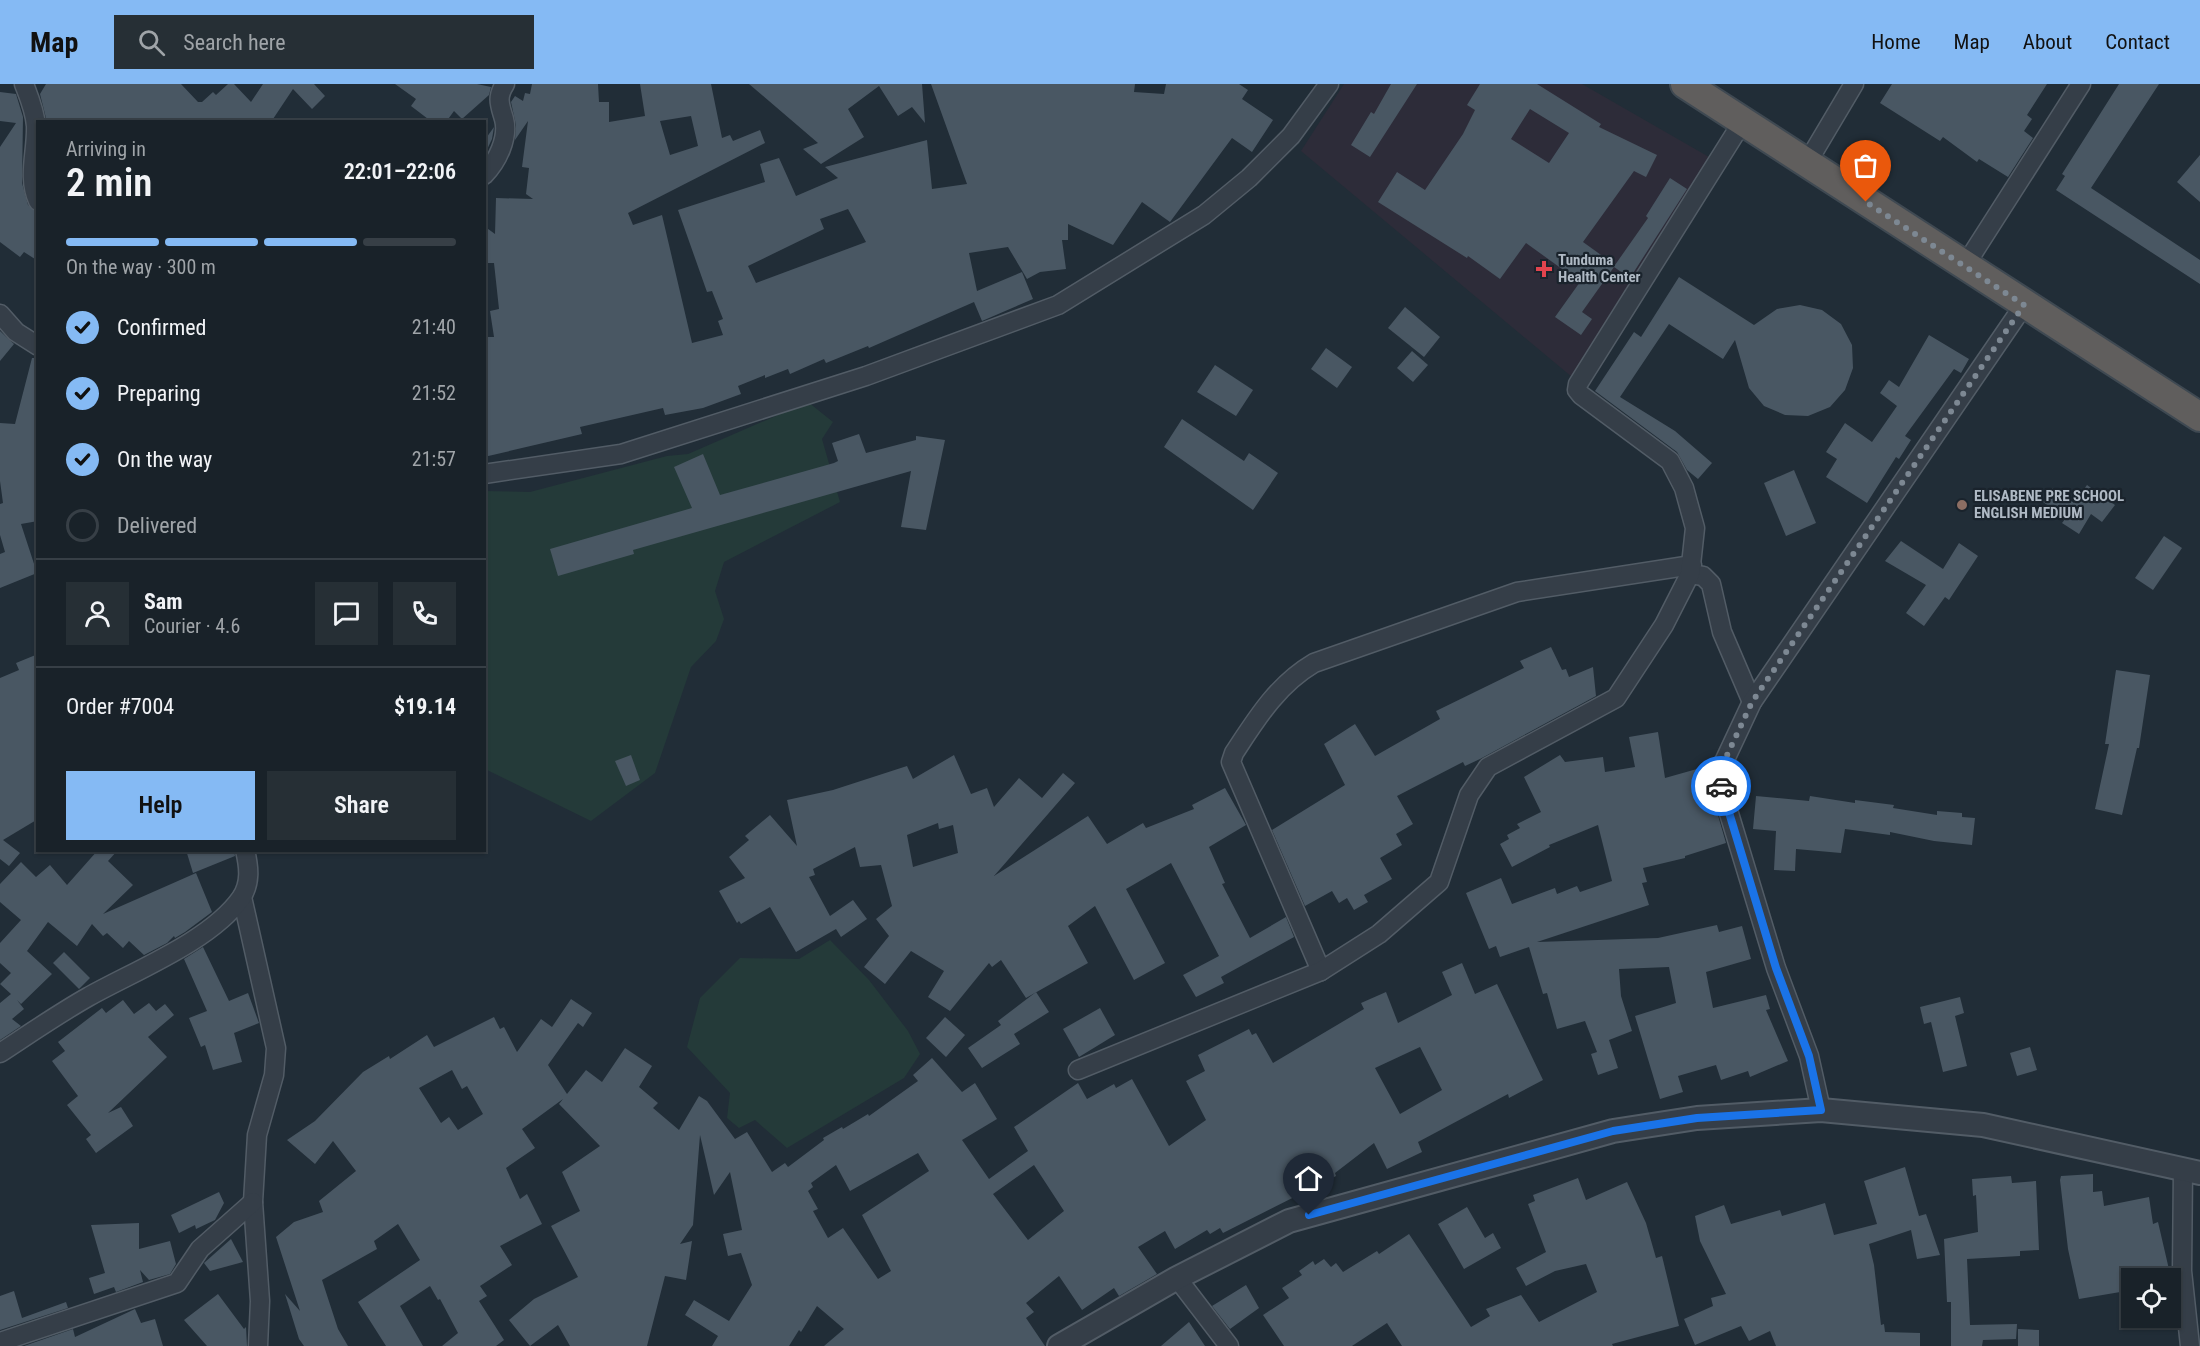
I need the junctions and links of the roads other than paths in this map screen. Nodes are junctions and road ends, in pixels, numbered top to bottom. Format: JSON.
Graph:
{"nodes":[{"id":1,"x":24,"y":84,"type":"edge"},
{"id":2,"x":505,"y":84,"type":"edge"},
{"id":3,"x":1685,"y":84,"type":"edge"},
{"id":4,"x":1854,"y":84,"type":"edge"},
{"id":5,"x":2081,"y":84,"type":"edge"},
{"id":6,"x":1323,"y":86,"type":"edge"},
{"id":7,"x":1743,"y":121,"type":"junction"},
{"id":8,"x":36,"y":125,"type":"edge"},
{"id":9,"x":36,"y":125,"type":"edge"},
{"id":10,"x":1807,"y":163,"type":"junction"},
{"id":11,"x":486,"y":172,"type":"edge"},
{"id":12,"x":36,"y":196,"type":"edge"},
{"id":13,"x":1964,"y":267,"type":"junction"},
{"id":14,"x":2024,"y":305,"type":"junction"},
{"id":15,"x":0,"y":314,"type":"edge"},
{"id":16,"x":36,"y":345,"type":"edge"},
{"id":17,"x":2200,"y":417,"type":"edge"},
{"id":18,"x":486,"y":474,"type":"edge"},
{"id":19,"x":1691,"y":569,"type":"junction"},
{"id":20,"x":1752,"y":702,"type":"junction"},
{"id":21,"x":246,"y":852,"type":"edge"},
{"id":22,"x":242,"y":897,"type":"junction"},
{"id":23,"x":1321,"y":971,"type":"junction"},
{"id":24,"x":0,"y":1053,"type":"edge"},
{"id":25,"x":1078,"y":1070,"type":"dead end"},
{"id":26,"x":1821,"y":1110,"type":"junction"},
{"id":27,"x":2191,"y":1171,"type":"edge"},
{"id":28,"x":253,"y":1202,"type":"junction"},
{"id":29,"x":1177,"y":1278,"type":"junction"},
{"id":30,"x":0,"y":1342,"type":"edge"},
{"id":31,"x":258,"y":1346,"type":"edge"},
{"id":32,"x":1059,"y":1346,"type":"edge"},
{"id":33,"x":1230,"y":1346,"type":"edge"},
{"id":34,"x":2190,"y":1346,"type":"edge"}],
"edges":[{"from":1,"to":9,"type":"street"},
{"from":2,"to":11,"type":"street"},
{"from":3,"to":7,"type":"highway"},
{"from":4,"to":10,"type":"street"},
{"from":5,"to":13,"type":"street"},
{"from":6,"to":18,"type":"street"},
{"from":7,"to":10,"type":"highway"},
{"from":7,"to":19,"type":"street"},
{"from":8,"to":12,"type":"street"},
{"from":10,"to":13,"type":"highway"},
{"from":13,"to":14,"type":"highway"},
{"from":14,"to":17,"type":"highway"},
{"from":14,"to":20,"type":"street"},
{"from":15,"to":16,"type":"street"},
{"from":19,"to":20,"type":"street"},
{"from":19,"to":23,"type":"street"},
{"from":19,"to":23,"type":"street"},
{"from":20,"to":26,"type":"street"},
{"from":21,"to":22,"type":"street"},
{"from":22,"to":24,"type":"street"},
{"from":22,"to":28,"type":"street"},
{"from":23,"to":25,"type":"street"},
{"from":26,"to":27,"type":"street"},
{"from":26,"to":29,"type":"street"},
{"from":27,"to":34,"type":"street"},
{"from":28,"to":30,"type":"street"},
{"from":28,"to":31,"type":"street"},
{"from":29,"to":32,"type":"street"},
{"from":29,"to":33,"type":"street"}]}
